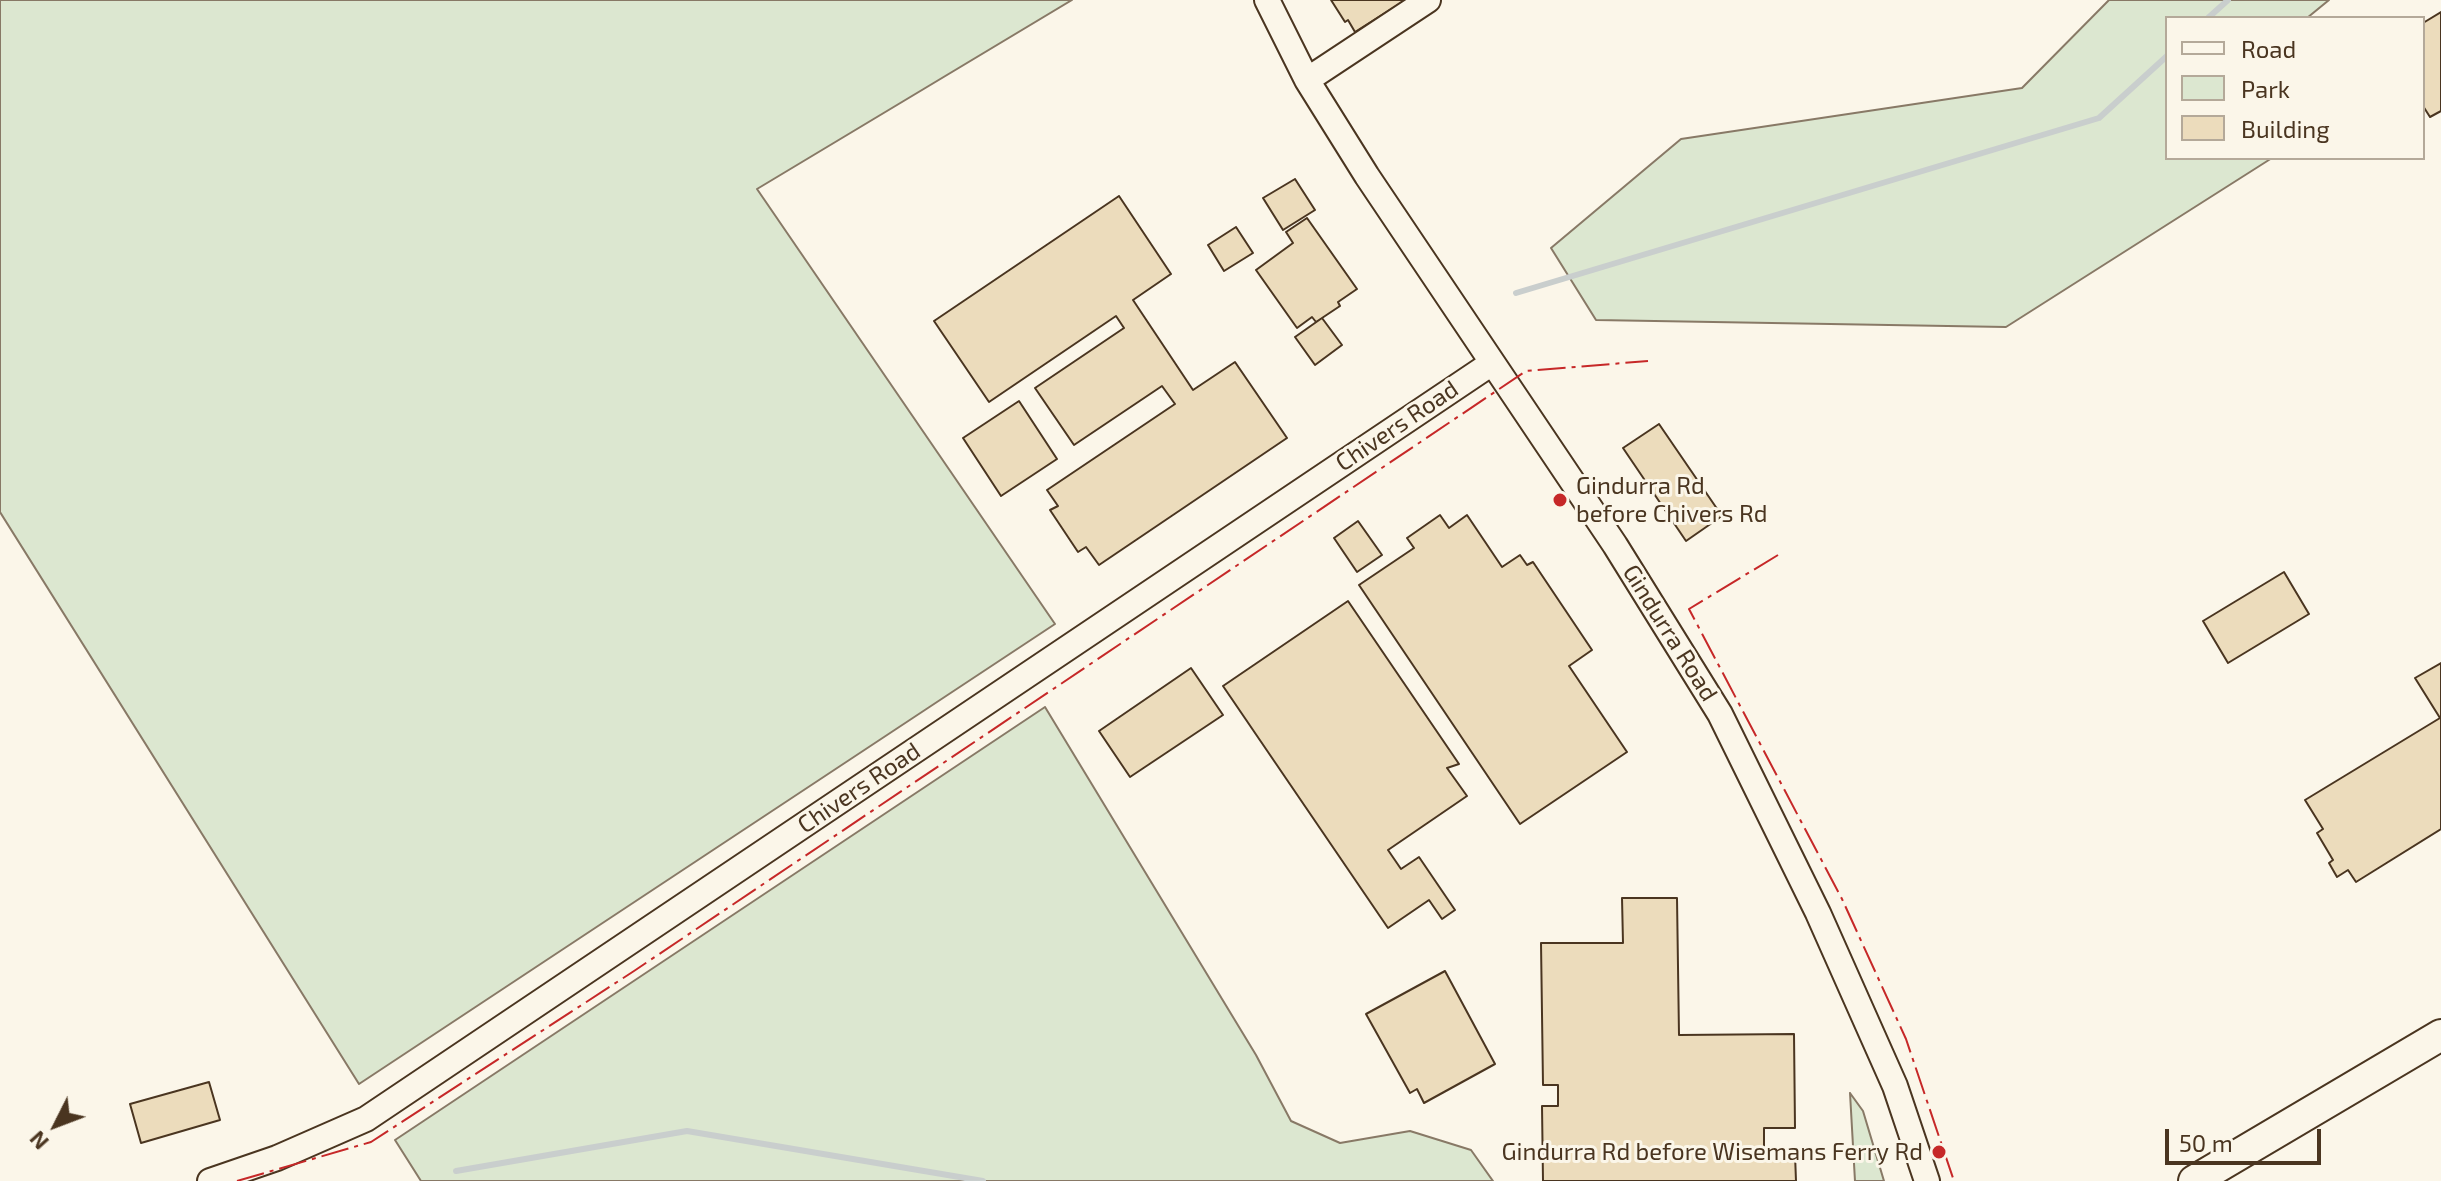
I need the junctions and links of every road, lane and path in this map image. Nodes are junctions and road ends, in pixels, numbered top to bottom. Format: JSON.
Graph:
{"nodes":[{"id":1,"x":1428,"y":0,"type":"edge"},
{"id":2,"x":1270,"y":1,"type":"edge"},
{"id":3,"x":1307,"y":80,"type":"junction"},
{"id":4,"x":1492,"y":363,"type":"junction"},
{"id":5,"x":2441,"y":1035,"type":"edge"},
{"id":6,"x":210,"y":1181,"type":"edge"},
{"id":7,"x":1927,"y":1181,"type":"edge"},
{"id":8,"x":2194,"y":1181,"type":"edge"}],
"edges":[{"from":1,"to":3,"type":"street"},
{"from":2,"to":3,"type":"street","name":"Gindurra Road"},
{"from":3,"to":4,"type":"street","name":"Gindurra Road"},
{"from":4,"to":6,"type":"street","name":"Chivers Road"},
{"from":4,"to":7,"type":"street","name":"Gindurra Road"},
{"from":5,"to":8,"type":"main road"}]}
